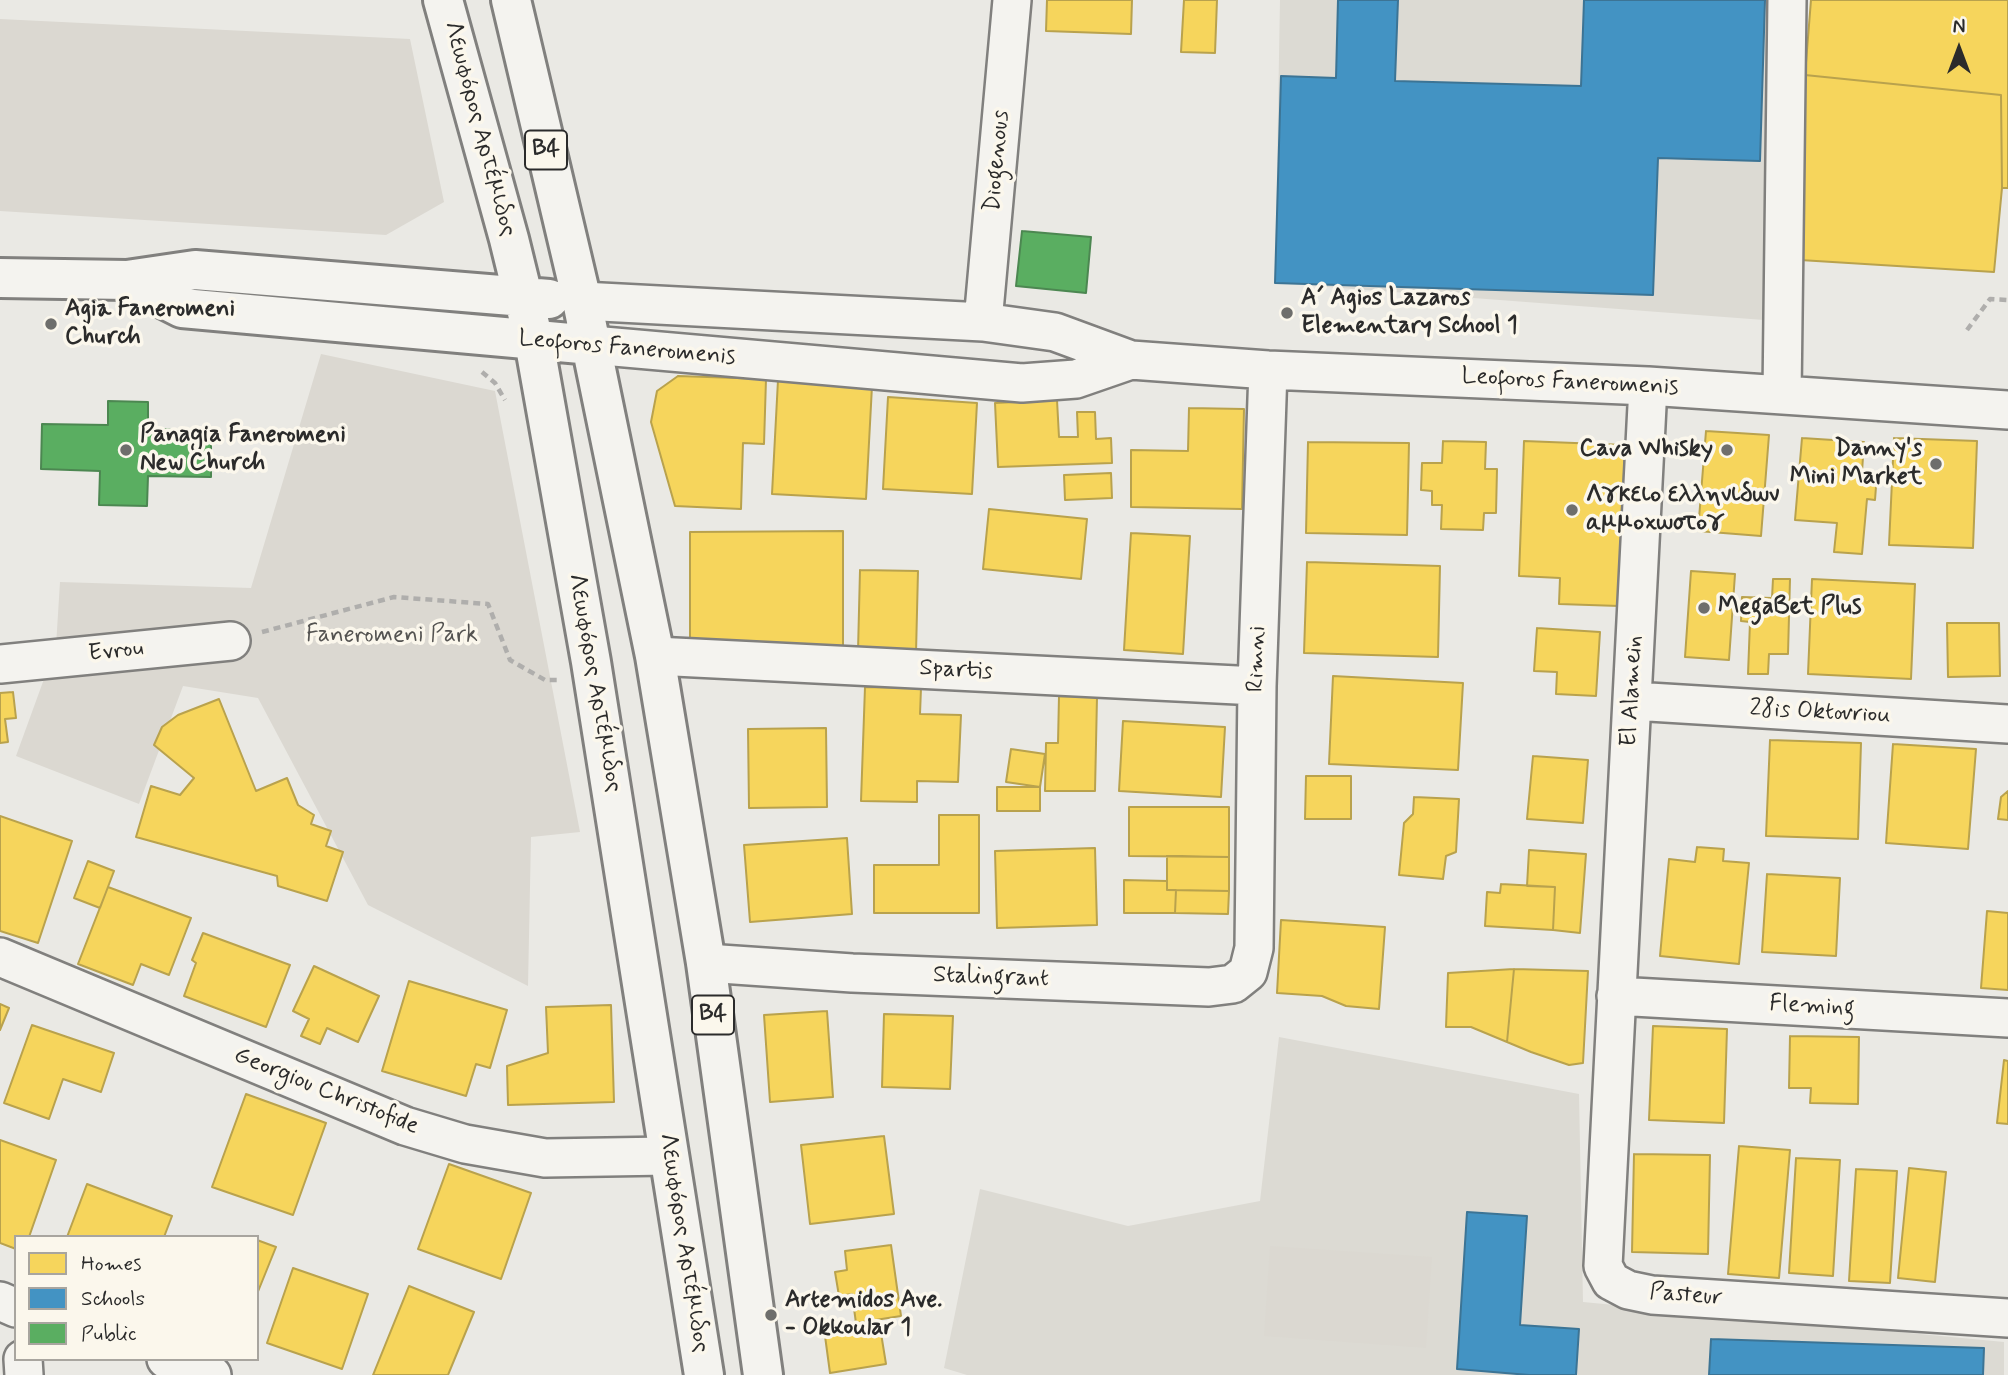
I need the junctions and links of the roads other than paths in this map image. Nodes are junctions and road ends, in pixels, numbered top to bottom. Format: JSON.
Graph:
{"nodes":[{"id":1,"x":443,"y":0,"type":"edge"},
{"id":2,"x":511,"y":0,"type":"edge"},
{"id":3,"x":1013,"y":0,"type":"edge"},
{"id":4,"x":1787,"y":0,"type":"edge"},
{"id":5,"x":0,"y":278,"type":"edge"},
{"id":6,"x":127,"y":280,"type":"junction"},
{"id":7,"x":524,"y":297,"type":"junction"},
{"id":8,"x":582,"y":300,"type":"junction"},
{"id":9,"x":984,"y":322,"type":"junction"},
{"id":10,"x":534,"y":341,"type":"junction"},
{"id":11,"x":592,"y":345,"type":"junction"},
{"id":12,"x":1132,"y":360,"type":"junction"},
{"id":13,"x":1268,"y":370,"type":"junction"},
{"id":14,"x":1648,"y":386,"type":"junction"},
{"id":15,"x":1782,"y":395,"type":"junction"},
{"id":16,"x":2008,"y":410,"type":"edge"},
{"id":17,"x":231,"y":641,"type":"road end"},
{"id":18,"x":655,"y":656,"type":"junction"},
{"id":19,"x":0,"y":664,"type":"edge"},
{"id":20,"x":1257,"y":686,"type":"junction"},
{"id":21,"x":1633,"y":701,"type":"junction"},
{"id":22,"x":2008,"y":724,"type":"edge"},
{"id":23,"x":1254,"y":948,"type":"joint"},
{"id":24,"x":0,"y":957,"type":"edge"},
{"id":25,"x":706,"y":963,"type":"junction"},
{"id":26,"x":1616,"y":996,"type":"junction"},
{"id":27,"x":2008,"y":1018,"type":"edge"},
{"id":28,"x":668,"y":1156,"type":"junction"},
{"id":29,"x":2008,"y":1318,"type":"edge"},
{"id":30,"x":172,"y":1361,"type":"edge"},
{"id":31,"x":212,"y":1375,"type":"edge"},
{"id":32,"x":704,"y":1375,"type":"edge"},
{"id":33,"x":763,"y":1375,"type":"edge"}],
"edges":[{"from":1,"to":7,"type":"main road","name":"Λεωφόρος Αρτέμιδος","number":"B4"},
{"from":2,"to":8,"type":"main road","number":"B4"},
{"from":3,"to":9,"type":"street","name":"Diogenous"},
{"from":4,"to":15,"type":"street"},
{"from":5,"to":6,"type":"main road","name":"Leoforos Faneromenis"},
{"from":6,"to":7,"type":"main road","name":"Leoforos Faneromenis"},
{"from":6,"to":10,"type":"main road","name":"Leoforos Faneromenis"},
{"from":7,"to":8,"type":"main road","name":"Leoforos Faneromenis"},
{"from":7,"to":10,"type":"main road","name":"Λεωφόρος Αρτέμιδος","number":"B4"},
{"from":8,"to":9,"type":"street","name":"Leoforos Faneromenis"},
{"from":8,"to":11,"type":"main road","number":"B4"},
{"from":9,"to":12,"type":"street","name":"Leoforos Faneromenis"},
{"from":10,"to":11,"type":"main road","name":"Leoforos Faneromenis"},
{"from":10,"to":28,"type":"main road","name":"Λεωφόρος Αρτέμιδος","number":"B4"},
{"from":11,"to":12,"type":"street","name":"Leoforos Faneromenis"},
{"from":11,"to":18,"type":"main road","number":"B4"},
{"from":12,"to":13,"type":"street","name":"Leoforos Faneromenis"},
{"from":13,"to":14,"type":"street","name":"Leoforos Faneromenis"},
{"from":13,"to":20,"type":"street","name":"Rimni"},
{"from":14,"to":15,"type":"street","name":"Leoforos Faneromenis"},
{"from":14,"to":21,"type":"street","name":"El Alamein"},
{"from":15,"to":16,"type":"street","name":"Leoforos Faneromenis"},
{"from":17,"to":19,"type":"street","name":"Evrou"},
{"from":18,"to":20,"type":"street","name":"Spartis"},
{"from":18,"to":25,"type":"main road","number":"B4"},
{"from":20,"to":23,"type":"street","name":"Rimni"},
{"from":21,"to":22,"type":"street","name":"28is Oktovriou"},
{"from":21,"to":26,"type":"street","name":"El Alamein"},
{"from":23,"to":25,"type":"street","name":"Stalingrant"},
{"from":24,"to":28,"type":"street","name":"Georgiou Christofide"},
{"from":25,"to":33,"type":"main road","number":"B4"},
{"from":26,"to":27,"type":"street","name":"Fleming"},
{"from":26,"to":29,"type":"street","name":"Pasteur"},
{"from":28,"to":32,"type":"main road","name":"Λεωφόρος Αρτέμιδος","number":"B4"},
{"from":30,"to":31,"type":"street"}]}
